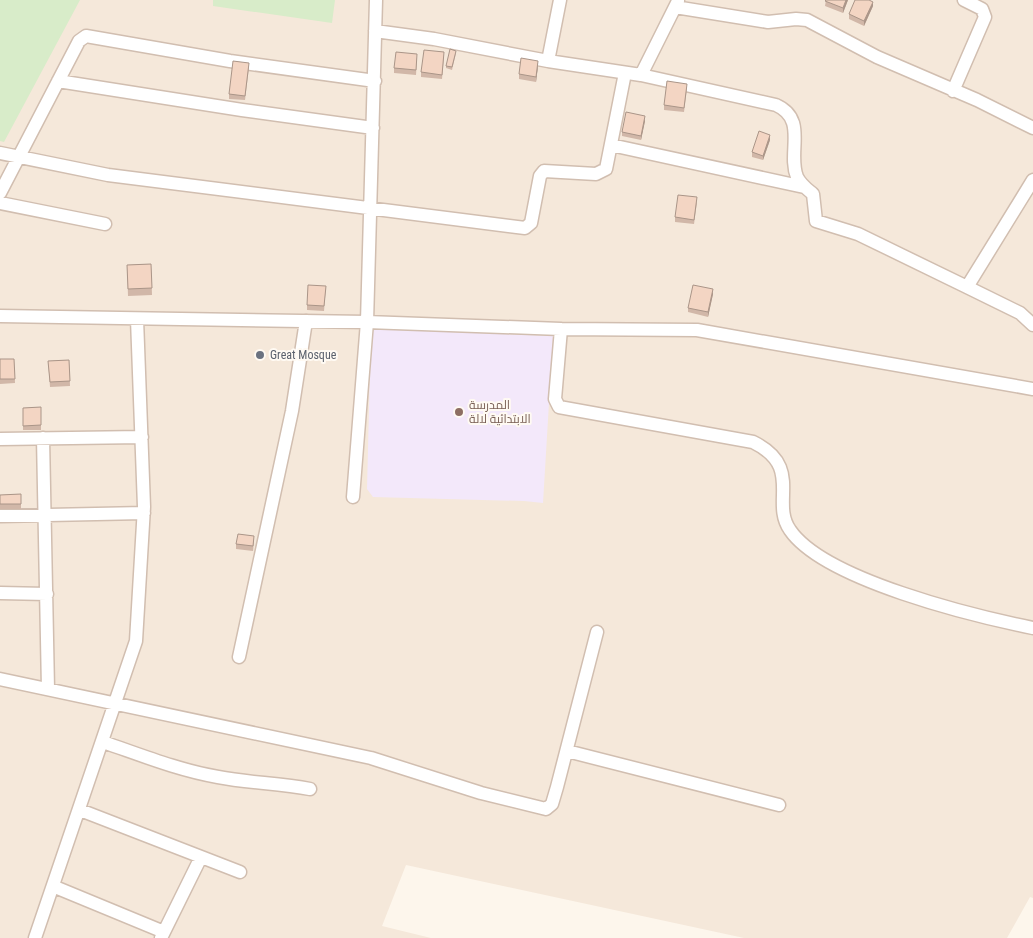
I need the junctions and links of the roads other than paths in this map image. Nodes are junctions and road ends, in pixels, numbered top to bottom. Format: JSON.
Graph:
{"nodes":[{"id":1,"x":376,"y":0,"type":"edge"},
{"id":2,"x":560,"y":0,"type":"edge"},
{"id":3,"x":964,"y":0,"type":"edge"},
{"id":4,"x":677,"y":4,"type":"edge"},
{"id":5,"x":375,"y":31,"type":"junction"},
{"id":6,"x":548,"y":61,"type":"junction"},
{"id":7,"x":625,"y":73,"type":"junction"},
{"id":8,"x":641,"y":75,"type":"junction"},
{"id":9,"x":58,"y":81,"type":"junction"},
{"id":10,"x":375,"y":81,"type":"junction"},
{"id":11,"x":953,"y":90,"type":"junction"},
{"id":12,"x":373,"y":128,"type":"junction"},
{"id":13,"x":1033,"y":128,"type":"edge"},
{"id":14,"x":611,"y":145,"type":"junction"},
{"id":15,"x":0,"y":153,"type":"edge"},
{"id":16,"x":17,"y":158,"type":"junction"},
{"id":17,"x":1033,"y":180,"type":"edge"},
{"id":18,"x":804,"y":187,"type":"junction"},
{"id":19,"x":0,"y":193,"type":"edge"},
{"id":20,"x":0,"y":203,"type":"edge"},
{"id":21,"x":369,"y":208,"type":"junction"},
{"id":22,"x":105,"y":224,"type":"dead end"},
{"id":23,"x":968,"y":287,"type":"junction"},
{"id":24,"x":0,"y":316,"type":"edge"},
{"id":25,"x":137,"y":319,"type":"junction"},
{"id":26,"x":306,"y":321,"type":"junction"},
{"id":27,"x":367,"y":322,"type":"junction"},
{"id":28,"x":1033,"y":325,"type":"edge"},
{"id":29,"x":561,"y":329,"type":"junction"},
{"id":30,"x":1033,"y":389,"type":"edge"},
{"id":31,"x":142,"y":437,"type":"junction"},
{"id":32,"x":43,"y":438,"type":"junction"},
{"id":33,"x":0,"y":439,"type":"edge"},
{"id":34,"x":353,"y":497,"type":"dead end"},
{"id":35,"x":144,"y":513,"type":"junction"},
{"id":36,"x":0,"y":516,"type":"edge"},
{"id":37,"x":45,"y":516,"type":"junction"},
{"id":38,"x":0,"y":593,"type":"edge"},
{"id":39,"x":47,"y":594,"type":"junction"},
{"id":40,"x":1033,"y":628,"type":"edge"},
{"id":41,"x":597,"y":632,"type":"dead end"},
{"id":42,"x":239,"y":656,"type":"dead end"},
{"id":43,"x":0,"y":679,"type":"edge"},
{"id":44,"x":48,"y":689,"type":"junction"},
{"id":45,"x":117,"y":702,"type":"junction"},
{"id":46,"x":103,"y":742,"type":"junction"},
{"id":47,"x":567,"y":751,"type":"junction"},
{"id":48,"x":310,"y":789,"type":"dead end"},
{"id":49,"x":779,"y":806,"type":"dead end"},
{"id":50,"x":80,"y":810,"type":"junction"},
{"id":51,"x":201,"y":857,"type":"junction"},
{"id":52,"x":240,"y":872,"type":"dead end"},
{"id":53,"x":55,"y":887,"type":"junction"},
{"id":54,"x":162,"y":935,"type":"edge"},
{"id":55,"x":36,"y":938,"type":"edge"}],
"edges":[{"from":1,"to":5,"type":"street"},
{"from":2,"to":6,"type":"street"},
{"from":3,"to":11,"type":"street"},
{"from":4,"to":8,"type":"street"},
{"from":4,"to":11,"type":"street"},
{"from":5,"to":6,"type":"street"},
{"from":5,"to":10,"type":"street"},
{"from":6,"to":7,"type":"street"},
{"from":7,"to":8,"type":"street"},
{"from":7,"to":14,"type":"street"},
{"from":8,"to":18,"type":"street"},
{"from":9,"to":10,"type":"street"},
{"from":9,"to":12,"type":"street"},
{"from":9,"to":16,"type":"street"},
{"from":10,"to":12,"type":"street"},
{"from":11,"to":13,"type":"street"},
{"from":12,"to":21,"type":"street"},
{"from":14,"to":18,"type":"street"},
{"from":14,"to":21,"type":"street"},
{"from":15,"to":16,"type":"street"},
{"from":16,"to":19,"type":"street"},
{"from":16,"to":21,"type":"street"},
{"from":17,"to":23,"type":"street"},
{"from":18,"to":23,"type":"street"},
{"from":20,"to":22,"type":"street"},
{"from":21,"to":27,"type":"street"},
{"from":23,"to":28,"type":"street"},
{"from":24,"to":25,"type":"street"},
{"from":25,"to":26,"type":"street"},
{"from":25,"to":31,"type":"street"},
{"from":26,"to":27,"type":"street"},
{"from":26,"to":42,"type":"street"},
{"from":27,"to":29,"type":"street"},
{"from":27,"to":34,"type":"street"},
{"from":29,"to":30,"type":"street"},
{"from":29,"to":40,"type":"street"},
{"from":31,"to":32,"type":"street"},
{"from":31,"to":35,"type":"street"},
{"from":32,"to":33,"type":"street"},
{"from":32,"to":37,"type":"street"},
{"from":35,"to":37,"type":"street"},
{"from":35,"to":45,"type":"street"},
{"from":36,"to":37,"type":"street"},
{"from":37,"to":39,"type":"street"},
{"from":38,"to":39,"type":"street"},
{"from":39,"to":44,"type":"street"},
{"from":41,"to":47,"type":"street"},
{"from":43,"to":44,"type":"street"},
{"from":44,"to":45,"type":"street"},
{"from":45,"to":46,"type":"street"},
{"from":45,"to":47,"type":"street"},
{"from":46,"to":48,"type":"street"},
{"from":46,"to":50,"type":"street"},
{"from":47,"to":49,"type":"street"},
{"from":50,"to":51,"type":"street"},
{"from":50,"to":53,"type":"street"},
{"from":51,"to":52,"type":"street"},
{"from":51,"to":54,"type":"street"},
{"from":53,"to":54,"type":"street"},
{"from":53,"to":55,"type":"street"}]}
